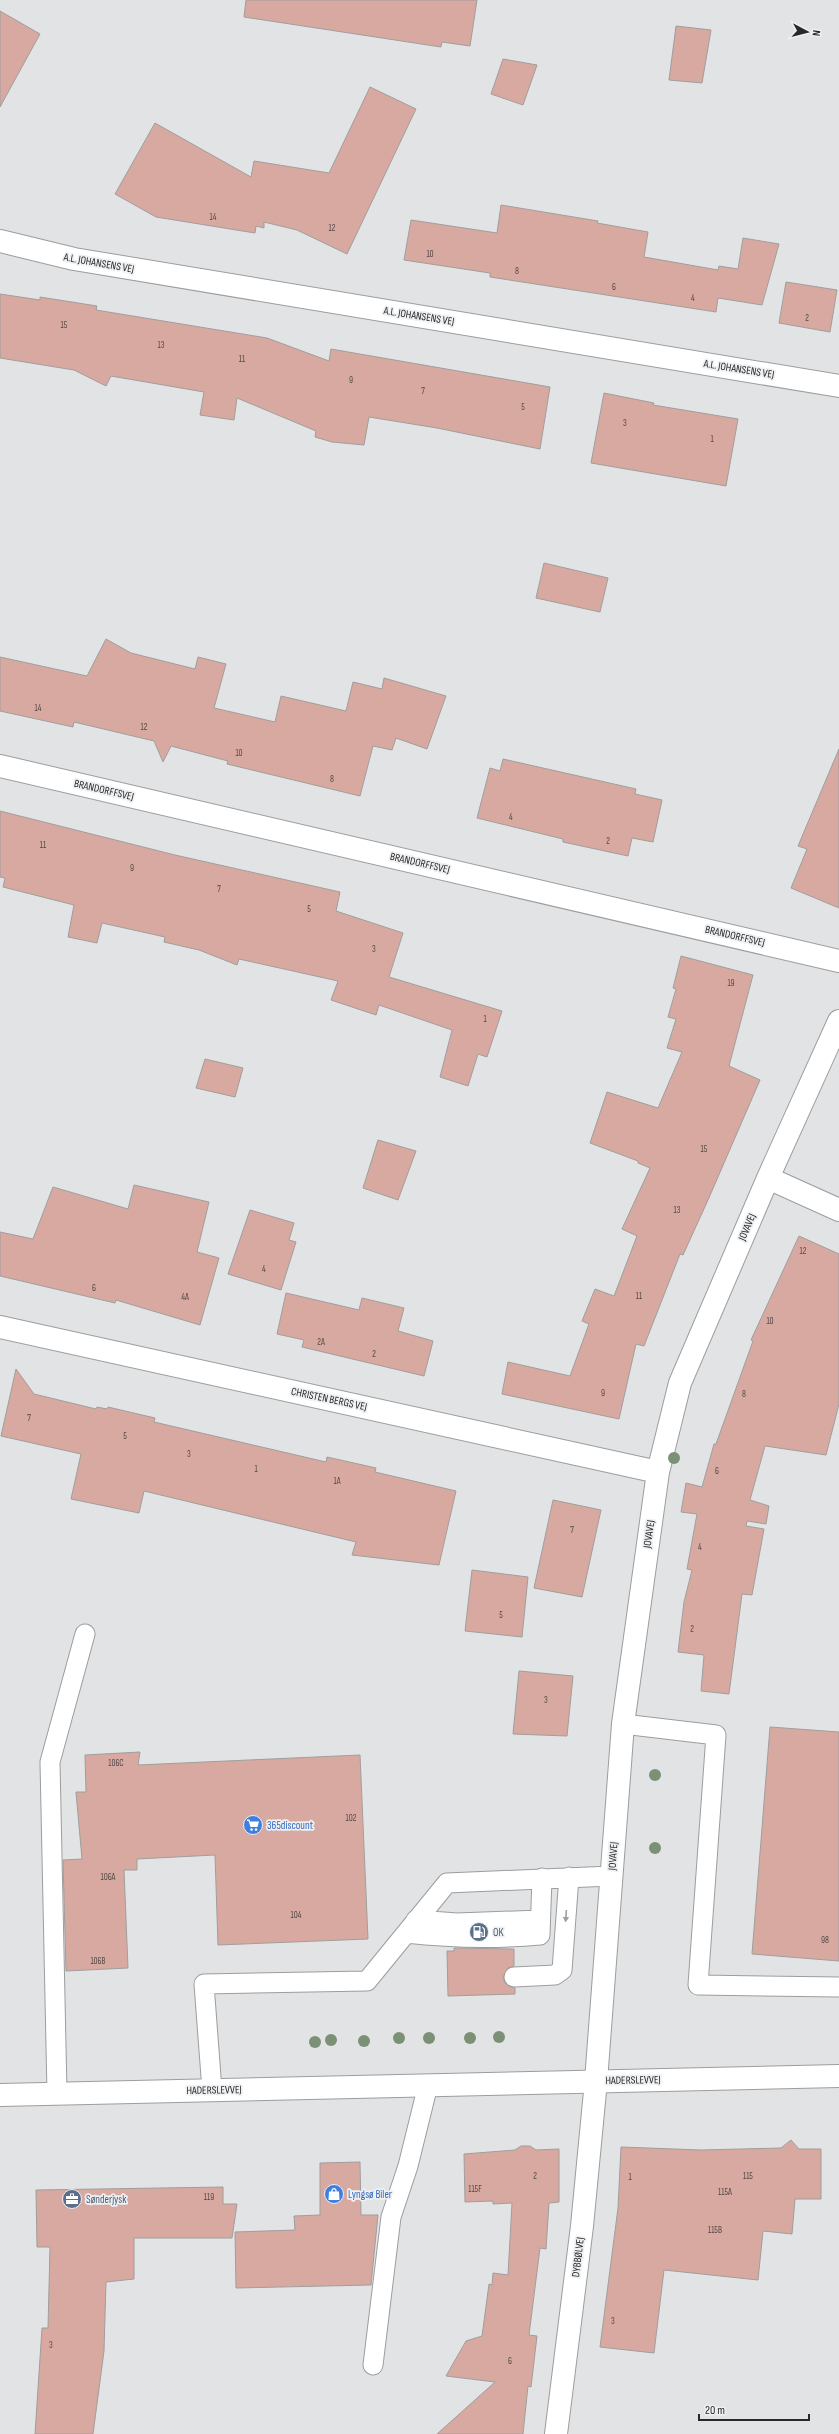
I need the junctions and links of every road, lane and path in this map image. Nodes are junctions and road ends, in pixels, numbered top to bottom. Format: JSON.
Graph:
{"nodes":[{"id":1,"x":0,"y":241,"type":"edge"},
{"id":2,"x":839,"y":386,"type":"edge"},
{"id":3,"x":0,"y":766,"type":"edge"},
{"id":4,"x":839,"y":960,"type":"edge"},
{"id":5,"x":839,"y":1021,"type":"edge"},
{"id":6,"x":768,"y":1178,"type":"junction"},
{"id":7,"x":839,"y":1210,"type":"edge"},
{"id":8,"x":0,"y":1327,"type":"edge"},
{"id":9,"x":658,"y":1472,"type":"junction"},
{"id":10,"x":85,"y":1634,"type":"dead end"},
{"id":11,"x":623,"y":1724,"type":"junction"},
{"id":12,"x":611,"y":1876,"type":"junction"},
{"id":13,"x":569,"y":1877,"type":"junction"},
{"id":14,"x":542,"y":1878,"type":"junction"},
{"id":15,"x":411,"y":1927,"type":"junction"},
{"id":16,"x":514,"y":1977,"type":"dead end"},
{"id":17,"x":839,"y":1987,"type":"edge"},
{"id":18,"x":839,"y":2076,"type":"edge"},
{"id":19,"x":596,"y":2081,"type":"junction"},
{"id":20,"x":428,"y":2085,"type":"junction"},
{"id":21,"x":212,"y":2090,"type":"junction"},
{"id":22,"x":57,"y":2093,"type":"junction"},
{"id":23,"x":0,"y":2095,"type":"edge"},
{"id":24,"x":373,"y":2365,"type":"dead end"},
{"id":25,"x":556,"y":2434,"type":"edge"}],
"edges":[{"from":1,"to":2,"type":"street","name":"A.L. JOHANSENS VEJ"},
{"from":3,"to":4,"type":"street","name":"BRANDORFFSVEJ"},
{"from":5,"to":6,"type":"street","name":"JOVAVEJ"},
{"from":6,"to":7,"type":"street"},
{"from":6,"to":9,"type":"street","name":"JOVAVEJ"},
{"from":8,"to":9,"type":"street","name":"CHRISTEN BERGS VEJ"},
{"from":9,"to":11,"type":"street","name":"JOVAVEJ"},
{"from":10,"to":22,"type":"lane"},
{"from":11,"to":12,"type":"street","name":"JOVAVEJ"},
{"from":11,"to":17,"type":"lane"},
{"from":12,"to":13,"type":"lane"},
{"from":12,"to":19,"type":"street","name":"JOVAVEJ"},
{"from":13,"to":14,"type":"lane"},
{"from":13,"to":16,"type":"lane","one_way":true},
{"from":14,"to":15,"type":"lane"},
{"from":14,"to":15,"type":"lane"},
{"from":15,"to":21,"type":"lane"},
{"from":18,"to":19,"type":"street","name":"HADERSLEVVEJ"},
{"from":19,"to":20,"type":"street","name":"HADERSLEVVEJ"},
{"from":19,"to":25,"type":"street","name":"DYBBØLVEJ"},
{"from":20,"to":21,"type":"street","name":"HADERSLEVVEJ"},
{"from":20,"to":24,"type":"lane"},
{"from":21,"to":22,"type":"street","name":"HADERSLEVVEJ"},
{"from":22,"to":23,"type":"street","name":"HADERSLEVVEJ"}]}
